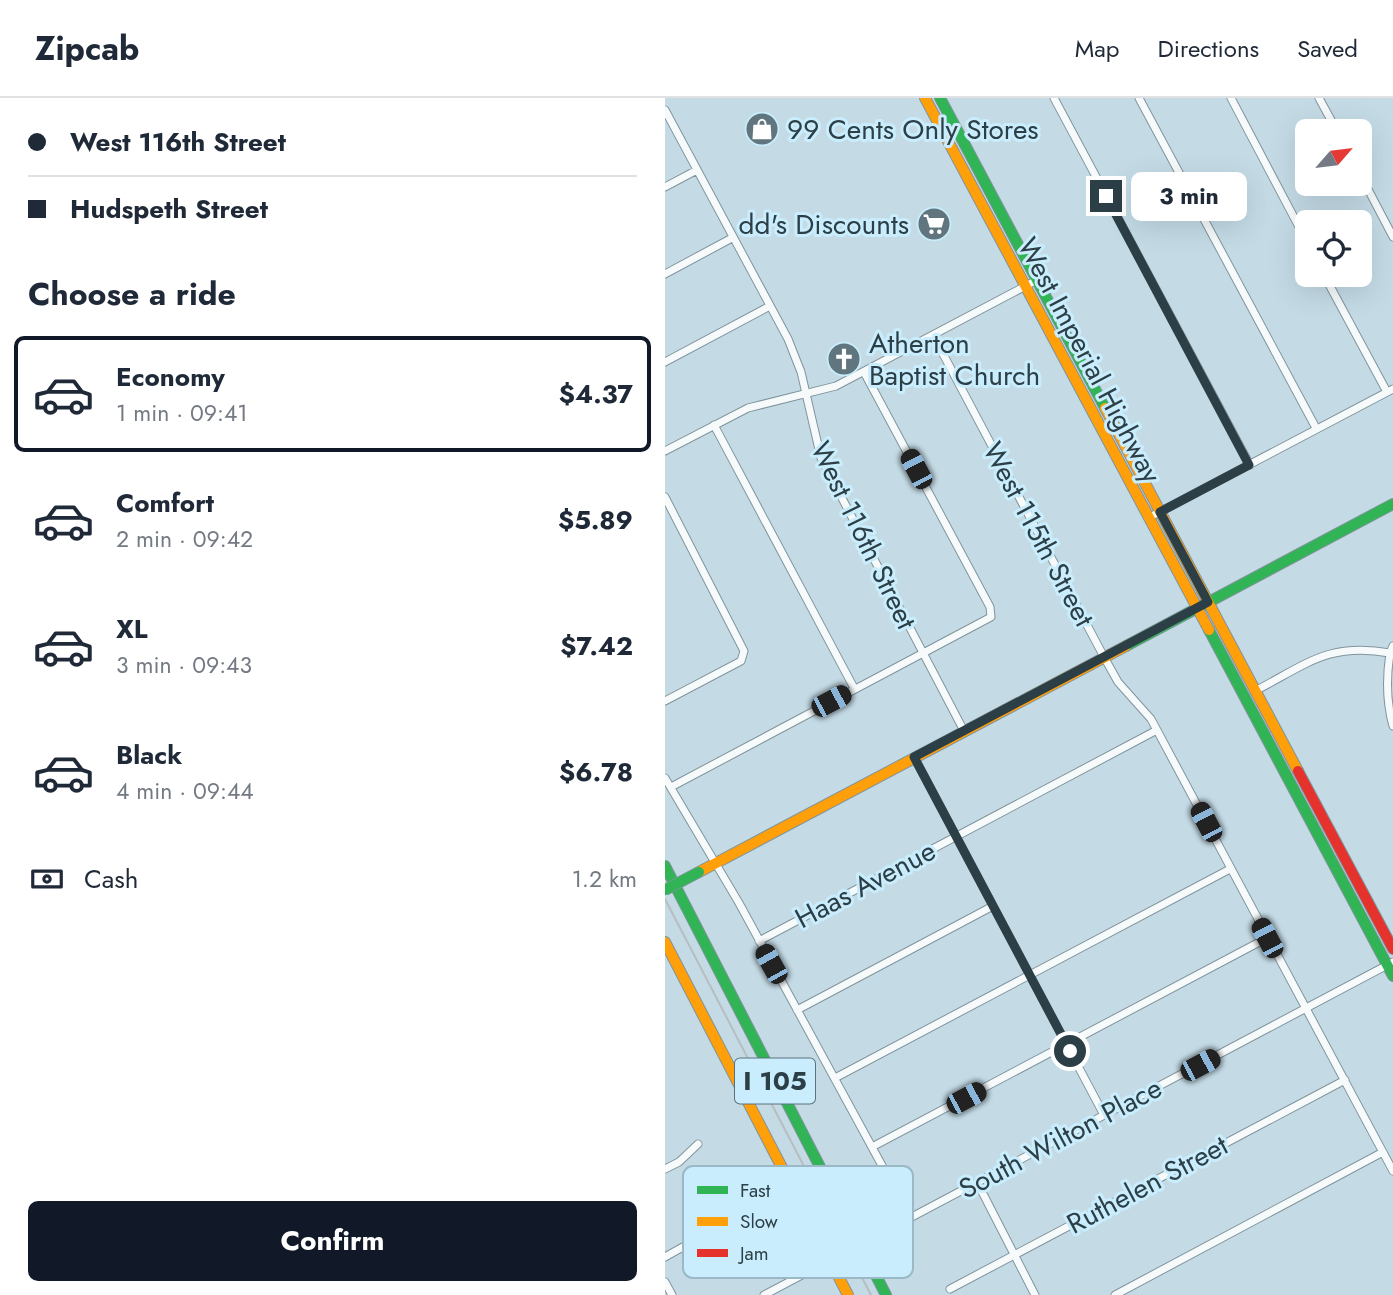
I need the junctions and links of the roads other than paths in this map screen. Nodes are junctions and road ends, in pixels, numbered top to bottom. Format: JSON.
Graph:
{"nodes":[{"id":1,"x":941,"y":98,"type":"edge"},
{"id":2,"x":1054,"y":98,"type":"edge"},
{"id":3,"x":1139,"y":98,"type":"edge"},
{"id":4,"x":1231,"y":98,"type":"edge"},
{"id":5,"x":1319,"y":98,"type":"edge"},
{"id":6,"x":927,"y":101,"type":"edge"},
{"id":7,"x":665,"y":110,"type":"edge"},
{"id":8,"x":1330,"y":119,"type":"edge"},
{"id":9,"x":697,"y":170,"type":"junction"},
{"id":10,"x":665,"y":187,"type":"edge"},
{"id":11,"x":1372,"y":196,"type":"edge"},
{"id":12,"x":1295,"y":219,"type":"edge"},
{"id":13,"x":1393,"y":237,"type":"edge"},
{"id":14,"x":732,"y":238,"type":"junction"},
{"id":15,"x":665,"y":274,"type":"edge"},
{"id":16,"x":1037,"y":280,"type":"junction"},
{"id":17,"x":1025,"y":287,"type":"junction"},
{"id":18,"x":1331,"y":287,"type":"edge"},
{"id":19,"x":770,"y":306,"type":"junction"},
{"id":20,"x":933,"y":335,"type":"junction"},
{"id":21,"x":665,"y":362,"type":"edge"},
{"id":22,"x":864,"y":372,"type":"junction"},
{"id":23,"x":1390,"y":390,"type":"edge"},
{"id":24,"x":806,"y":395,"type":"junction"},
{"id":25,"x":714,"y":425,"type":"junction"},
{"id":26,"x":1316,"y":428,"type":"junction"},
{"id":27,"x":665,"y":452,"type":"edge"},
{"id":28,"x":1249,"y":465,"type":"junction"},
{"id":29,"x":665,"y":497,"type":"edge"},
{"id":30,"x":1393,"y":504,"type":"edge"},
{"id":31,"x":1160,"y":512,"type":"junction"},
{"id":32,"x":1148,"y":518,"type":"junction"},
{"id":33,"x":1208,"y":602,"type":"junction"},
{"id":34,"x":1196,"y":607,"type":"junction"},
{"id":35,"x":1392,"y":652,"type":"edge"},
{"id":36,"x":923,"y":653,"type":"junction"},
{"id":37,"x":1104,"y":657,"type":"junction"},
{"id":38,"x":854,"y":688,"type":"junction"},
{"id":39,"x":1255,"y":691,"type":"junction"},
{"id":40,"x":665,"y":701,"type":"edge"},
{"id":41,"x":1393,"y":726,"type":"edge"},
{"id":42,"x":1157,"y":730,"type":"junction"},
{"id":43,"x":964,"y":731,"type":"junction"},
{"id":44,"x":914,"y":757,"type":"junction"},
{"id":45,"x":665,"y":778,"type":"edge"},
{"id":46,"x":670,"y":787,"type":"junction"},
{"id":47,"x":956,"y":836,"type":"junction"},
{"id":48,"x":716,"y":863,"type":"junction"},
{"id":49,"x":665,"y":866,"type":"edge"},
{"id":50,"x":1230,"y":869,"type":"junction"},
{"id":51,"x":665,"y":890,"type":"edge"},
{"id":52,"x":993,"y":906,"type":"junction"},
{"id":53,"x":1267,"y":938,"type":"junction"},
{"id":54,"x":759,"y":941,"type":"junction"},
{"id":55,"x":665,"y":942,"type":"edge"},
{"id":56,"x":1393,"y":949,"type":"edge"},
{"id":57,"x":1390,"y":964,"type":"edge"},
{"id":58,"x":1030,"y":975,"type":"junction"},
{"id":59,"x":1393,"y":976,"type":"edge"},
{"id":60,"x":1306,"y":1008,"type":"junction"},
{"id":61,"x":797,"y":1010,"type":"junction"},
{"id":62,"x":1066,"y":1045,"type":"junction"},
{"id":63,"x":835,"y":1078,"type":"junction"},
{"id":64,"x":1345,"y":1080,"type":"junction"},
{"id":65,"x":1104,"y":1115,"type":"junction"},
{"id":66,"x":698,"y":1144,"type":"dead end"},
{"id":67,"x":872,"y":1147,"type":"junction"},
{"id":68,"x":1383,"y":1152,"type":"junction"},
{"id":69,"x":781,"y":1166,"type":"edge"},
{"id":70,"x":820,"y":1166,"type":"edge"},
{"id":71,"x":882,"y":1166,"type":"edge"},
{"id":72,"x":665,"y":1169,"type":"edge"},
{"id":73,"x":1393,"y":1171,"type":"edge"},
{"id":74,"x":977,"y":1182,"type":"junction"},
{"id":75,"x":913,"y":1215,"type":"edge"},
{"id":76,"x":683,"y":1247,"type":"edge"},
{"id":77,"x":1013,"y":1254,"type":"junction"},
{"id":78,"x":665,"y":1257,"type":"edge"},
{"id":79,"x":796,"y":1278,"type":"edge"},
{"id":80,"x":839,"y":1278,"type":"edge"},
{"id":81,"x":877,"y":1278,"type":"edge"},
{"id":82,"x":665,"y":1282,"type":"edge"},
{"id":83,"x":950,"y":1289,"type":"dead end"},
{"id":84,"x":672,"y":1295,"type":"edge"},
{"id":85,"x":764,"y":1295,"type":"edge"},
{"id":86,"x":848,"y":1295,"type":"edge"},
{"id":87,"x":886,"y":1295,"type":"edge"},
{"id":88,"x":1035,"y":1295,"type":"edge"},
{"id":89,"x":1115,"y":1295,"type":"edge"}],
"edges":[{"from":1,"to":6,"type":"street"},
{"from":1,"to":16,"type":"main road","name":"West Imperial Highway"},
{"from":2,"to":28,"type":"street"},
{"from":3,"to":26,"type":"street"},
{"from":4,"to":12,"type":"street"},
{"from":5,"to":8,"type":"street"},
{"from":6,"to":17,"type":"main road","name":"West Imperial Highway"},
{"from":7,"to":9,"type":"street","name":"West 116th Street"},
{"from":9,"to":10,"type":"street"},
{"from":9,"to":14,"type":"street","name":"West 116th Street"},
{"from":11,"to":13,"type":"street"},
{"from":14,"to":15,"type":"street"},
{"from":14,"to":19,"type":"street","name":"West 116th Street"},
{"from":16,"to":17,"type":"street"},
{"from":16,"to":31,"type":"main road","name":"West Imperial Highway"},
{"from":17,"to":20,"type":"street"},
{"from":17,"to":32,"type":"main road","name":"West Imperial Highway"},
{"from":18,"to":23,"type":"street"},
{"from":19,"to":21,"type":"street"},
{"from":19,"to":24,"type":"street","name":"West 116th Street"},
{"from":20,"to":22,"type":"street"},
{"from":20,"to":37,"type":"street","name":"West 115th Street"},
{"from":22,"to":24,"type":"street"},
{"from":22,"to":36,"type":"street"},
{"from":23,"to":26,"type":"street"},
{"from":24,"to":25,"type":"street"},
{"from":24,"to":36,"type":"street","name":"West 116th Street"},
{"from":25,"to":27,"type":"street"},
{"from":25,"to":38,"type":"street"},
{"from":26,"to":28,"type":"street"},
{"from":28,"to":31,"type":"street"},
{"from":29,"to":40,"type":"street"},
{"from":30,"to":33,"type":"main road"},
{"from":31,"to":32,"type":"street"},
{"from":31,"to":33,"type":"main road","name":"West Imperial Highway"},
{"from":32,"to":34,"type":"main road","name":"West Imperial Highway"},
{"from":33,"to":34,"type":"main road"},
{"from":33,"to":39,"type":"main road","name":"West Imperial Highway"},
{"from":34,"to":37,"type":"main road"},
{"from":34,"to":57,"type":"main road","name":"West Imperial Highway"},
{"from":35,"to":39,"type":"street"},
{"from":35,"to":41,"type":"street"},
{"from":36,"to":38,"type":"street"},
{"from":36,"to":43,"type":"street","name":"West 116th Street"},
{"from":37,"to":42,"type":"street","name":"West 115th Street"},
{"from":37,"to":43,"type":"main road"},
{"from":38,"to":46,"type":"street"},
{"from":39,"to":56,"type":"main road","name":"West Imperial Highway"},
{"from":42,"to":47,"type":"street","name":"Haas Avenue"},
{"from":42,"to":50,"type":"street","name":"West 115th Street"},
{"from":43,"to":44,"type":"main road"},
{"from":44,"to":47,"type":"street"},
{"from":44,"to":48,"type":"main road"},
{"from":45,"to":46,"type":"street"},
{"from":46,"to":48,"type":"street"},
{"from":47,"to":52,"type":"street"},
{"from":47,"to":54,"type":"street","name":"Haas Avenue"},
{"from":48,"to":51,"type":"main road","bridge":true},
{"from":48,"to":54,"type":"street"},
{"from":49,"to":70,"type":"main road","number":"I 105"},
{"from":50,"to":53,"type":"street","name":"West 115th Street"},
{"from":50,"to":58,"type":"street"},
{"from":52,"to":58,"type":"street"},
{"from":52,"to":61,"type":"street"},
{"from":53,"to":60,"type":"street","name":"West 115th Street"},
{"from":53,"to":62,"type":"street"},
{"from":54,"to":61,"type":"street"},
{"from":55,"to":69,"type":"main road","number":"I 105"},
{"from":57,"to":59,"type":"main road","name":"West Imperial Highway"},
{"from":57,"to":60,"type":"street","name":"South Wilton Place"},
{"from":58,"to":62,"type":"street"},
{"from":58,"to":63,"type":"street"},
{"from":60,"to":64,"type":"street","name":"West 115th Street"},
{"from":60,"to":65,"type":"street","name":"South Wilton Place"},
{"from":61,"to":63,"type":"street"},
{"from":62,"to":65,"type":"street"},
{"from":62,"to":67,"type":"street"},
{"from":63,"to":67,"type":"street"},
{"from":64,"to":68,"type":"street","name":"West 115th Street"},
{"from":64,"to":77,"type":"street","name":"Ruthelen Street"},
{"from":65,"to":74,"type":"street","name":"South Wilton Place"},
{"from":66,"to":72,"type":"street"},
{"from":67,"to":71,"type":"street"},
{"from":68,"to":73,"type":"street","name":"West 115th Street"},
{"from":68,"to":89,"type":"street"},
{"from":74,"to":75,"type":"street","name":"South Wilton Place"},
{"from":74,"to":77,"type":"street"},
{"from":76,"to":78,"type":"street"},
{"from":77,"to":83,"type":"street","name":"Ruthelen Street"},
{"from":77,"to":88,"type":"street"},
{"from":79,"to":85,"type":"street","name":"South Wilton Place","bridge":true},
{"from":80,"to":86,"type":"main road","number":"I 105"},
{"from":81,"to":87,"type":"main road","number":"I 105"},
{"from":82,"to":84,"type":"street"}]}
